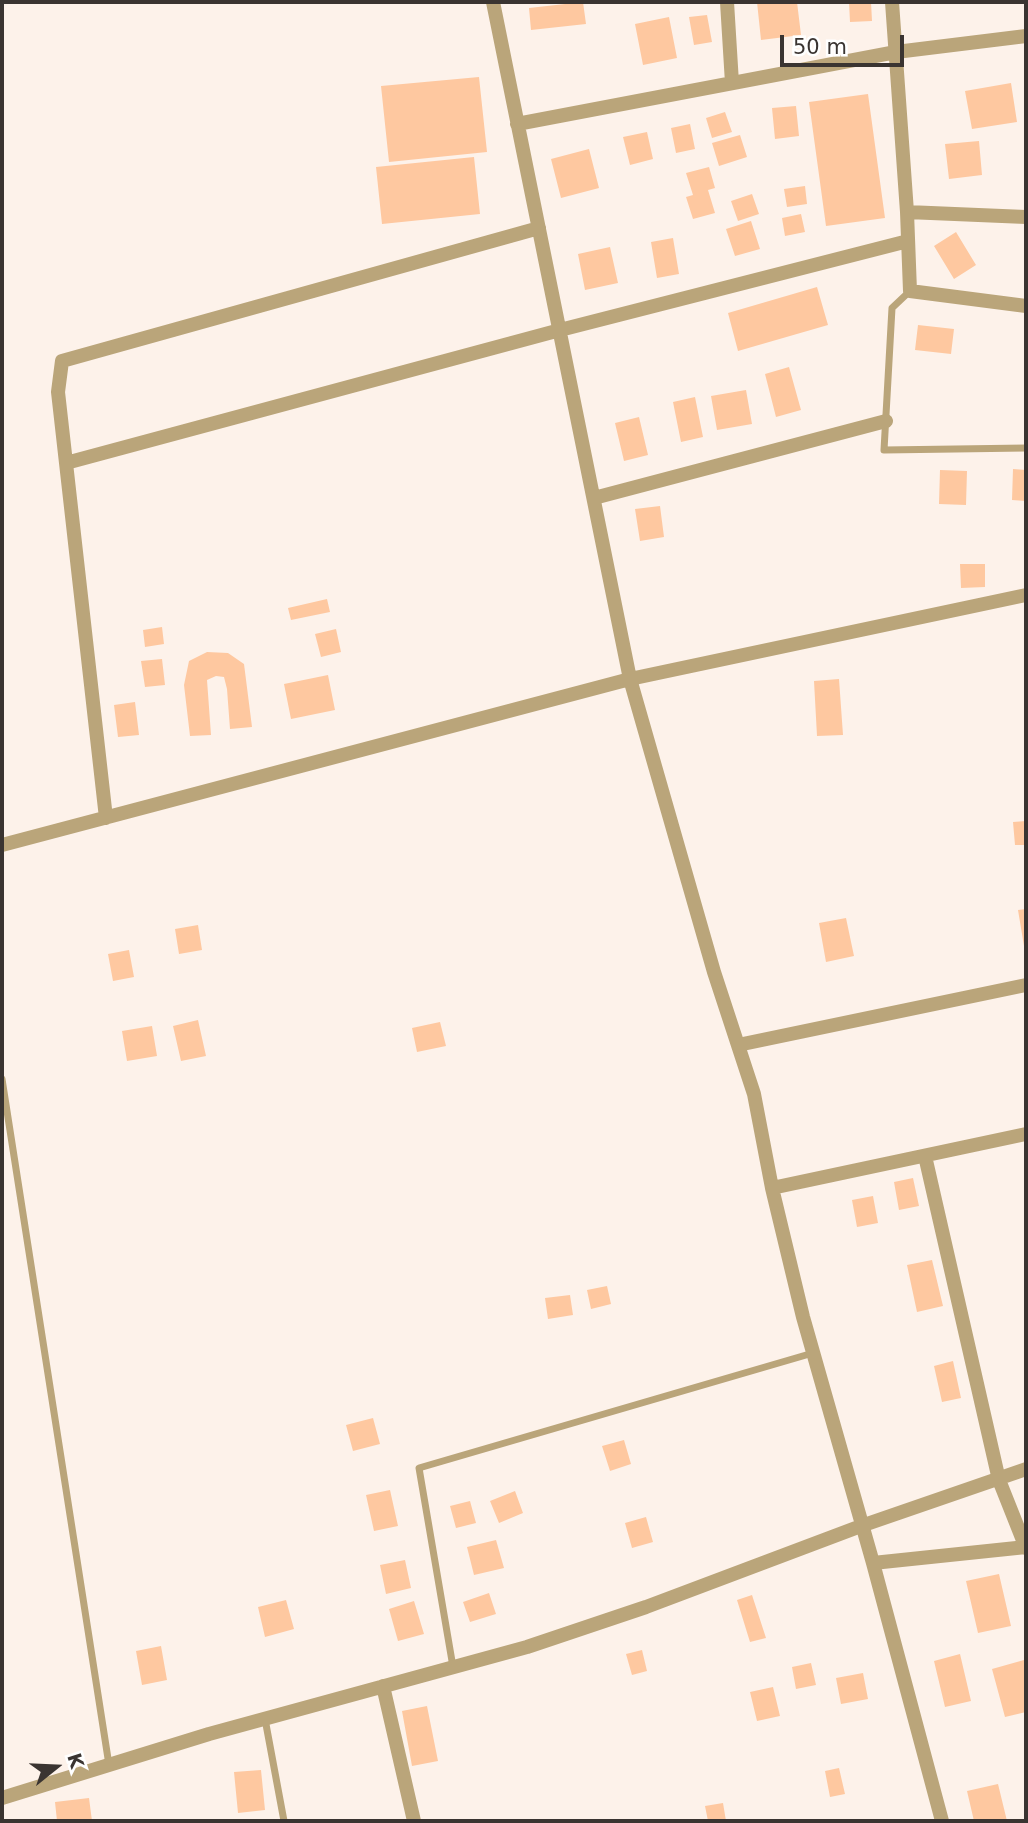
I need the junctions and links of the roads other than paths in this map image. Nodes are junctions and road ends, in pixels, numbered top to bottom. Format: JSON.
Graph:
{"nodes":[{"id":1,"x":493,"y":2,"type":"edge"},
{"id":2,"x":727,"y":2,"type":"edge"},
{"id":3,"x":892,"y":2,"type":"edge"},
{"id":4,"x":1026,"y":36,"type":"edge"},
{"id":5,"x":896,"y":52,"type":"junction"},
{"id":6,"x":732,"y":83,"type":"junction"},
{"id":7,"x":517,"y":124,"type":"junction"},
{"id":8,"x":907,"y":212,"type":"junction"},
{"id":9,"x":1026,"y":217,"type":"edge"},
{"id":10,"x":539,"y":228,"type":"junction"},
{"id":11,"x":908,"y":241,"type":"junction"},
{"id":12,"x":910,"y":291,"type":"junction"},
{"id":13,"x":1026,"y":306,"type":"edge"},
{"id":14,"x":560,"y":330,"type":"junction"},
{"id":15,"x":886,"y":421,"type":"junction"},
{"id":16,"x":1026,"y":447,"type":"edge"},
{"id":17,"x":66,"y":463,"type":"junction"},
{"id":18,"x":594,"y":498,"type":"junction"},
{"id":19,"x":1026,"y":595,"type":"edge"},
{"id":20,"x":630,"y":679,"type":"junction"},
{"id":21,"x":106,"y":818,"type":"junction"},
{"id":22,"x":2,"y":845,"type":"edge"},
{"id":23,"x":1026,"y":985,"type":"edge"},
{"id":24,"x":738,"y":1045,"type":"junction"},
{"id":25,"x":2,"y":1079,"type":"edge"},
{"id":26,"x":1026,"y":1134,"type":"edge"},
{"id":27,"x":925,"y":1156,"type":"junction"},
{"id":28,"x":772,"y":1188,"type":"junction"},
{"id":29,"x":813,"y":1353,"type":"junction"},
{"id":30,"x":1026,"y":1469,"type":"edge"},
{"id":31,"x":999,"y":1480,"type":"junction"},
{"id":32,"x":861,"y":1526,"type":"junction"},
{"id":33,"x":1026,"y":1547,"type":"edge"},
{"id":34,"x":873,"y":1563,"type":"junction"},
{"id":35,"x":453,"y":1667,"type":"junction"},
{"id":36,"x":383,"y":1686,"type":"junction"},
{"id":37,"x":265,"y":1719,"type":"junction"},
{"id":38,"x":109,"y":1765,"type":"junction"},
{"id":39,"x":2,"y":1798,"type":"edge"},
{"id":40,"x":284,"y":1821,"type":"edge"},
{"id":41,"x":414,"y":1821,"type":"edge"},
{"id":42,"x":942,"y":1821,"type":"edge"}],
"edges":[{"from":1,"to":7,"type":"street"},
{"from":2,"to":6,"type":"street"},
{"from":3,"to":5,"type":"street"},
{"from":4,"to":5,"type":"street"},
{"from":5,"to":6,"type":"street"},
{"from":5,"to":8,"type":"street"},
{"from":6,"to":7,"type":"street"},
{"from":7,"to":10,"type":"street"},
{"from":8,"to":9,"type":"street"},
{"from":8,"to":11,"type":"street"},
{"from":10,"to":14,"type":"street"},
{"from":10,"to":17,"type":"street"},
{"from":11,"to":12,"type":"street"},
{"from":11,"to":14,"type":"street"},
{"from":12,"to":13,"type":"street"},
{"from":12,"to":15,"type":"lane"},
{"from":14,"to":17,"type":"street"},
{"from":14,"to":18,"type":"street"},
{"from":15,"to":16,"type":"lane"},
{"from":15,"to":18,"type":"street"},
{"from":17,"to":21,"type":"street"},
{"from":18,"to":20,"type":"street"},
{"from":19,"to":20,"type":"street"},
{"from":20,"to":21,"type":"street"},
{"from":20,"to":24,"type":"street"},
{"from":21,"to":22,"type":"street"},
{"from":23,"to":24,"type":"street"},
{"from":24,"to":28,"type":"street"},
{"from":25,"to":38,"type":"lane"},
{"from":26,"to":27,"type":"street"},
{"from":27,"to":28,"type":"street"},
{"from":27,"to":31,"type":"street"},
{"from":28,"to":29,"type":"street"},
{"from":29,"to":32,"type":"street"},
{"from":29,"to":35,"type":"lane"},
{"from":30,"to":31,"type":"street"},
{"from":31,"to":32,"type":"street"},
{"from":31,"to":33,"type":"street"},
{"from":32,"to":34,"type":"street"},
{"from":32,"to":35,"type":"street"},
{"from":33,"to":34,"type":"street"},
{"from":34,"to":42,"type":"street"},
{"from":35,"to":36,"type":"street"},
{"from":36,"to":37,"type":"street"},
{"from":36,"to":41,"type":"street"},
{"from":37,"to":38,"type":"street"},
{"from":37,"to":40,"type":"lane"},
{"from":38,"to":39,"type":"street"}]}
